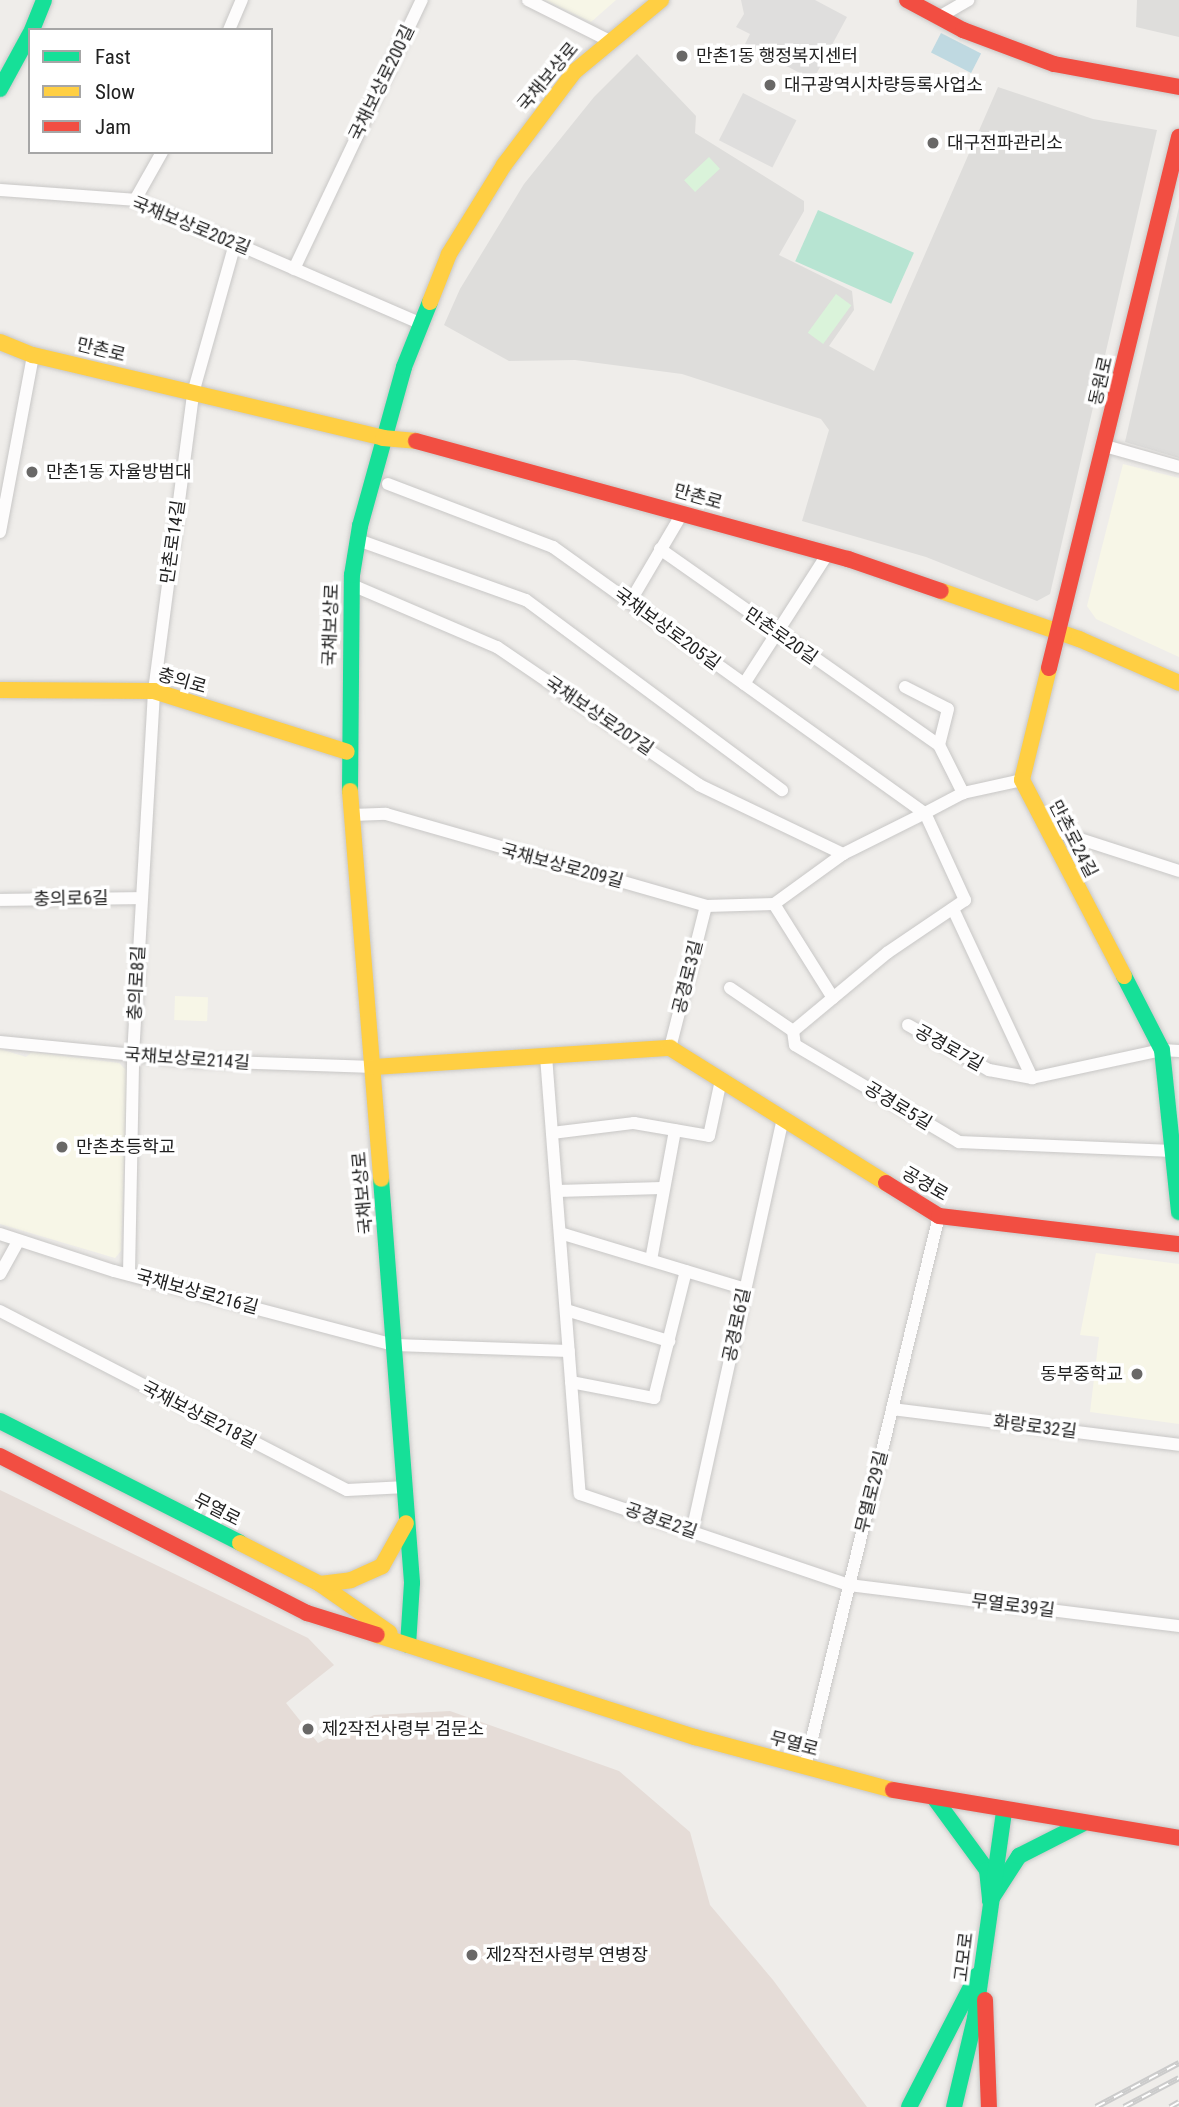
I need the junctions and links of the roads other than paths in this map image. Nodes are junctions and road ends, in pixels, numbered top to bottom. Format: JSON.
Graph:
{"nodes":[{"id":1,"x":44,"y":0,"type":"edge"},
{"id":2,"x":242,"y":0,"type":"edge"},
{"id":3,"x":422,"y":0,"type":"edge"},
{"id":4,"x":528,"y":0,"type":"edge"},
{"id":5,"x":661,"y":0,"type":"edge"},
{"id":6,"x":907,"y":0,"type":"edge"},
{"id":7,"x":969,"y":0,"type":"edge"},
{"id":8,"x":939,"y":17,"type":"junction"},
{"id":9,"x":33,"y":28,"type":"edge"},
{"id":10,"x":230,"y":28,"type":"edge"},
{"id":11,"x":28,"y":36,"type":"edge"},
{"id":12,"x":608,"y":40,"type":"junction"},
{"id":13,"x":6,"y":68,"type":"edge"},
{"id":14,"x":1179,"y":88,"type":"edge"},
{"id":15,"x":0,"y":89,"type":"edge"},
{"id":16,"x":1179,"y":137,"type":"edge"},
{"id":17,"x":161,"y":154,"type":"edge"},
{"id":18,"x":0,"y":190,"type":"edge"},
{"id":19,"x":135,"y":200,"type":"junction"},
{"id":20,"x":235,"y":244,"type":"junction"},
{"id":21,"x":295,"y":269,"type":"junction"},
{"id":22,"x":419,"y":323,"type":"junction"},
{"id":23,"x":0,"y":342,"type":"edge"},
{"id":24,"x":33,"y":355,"type":"junction"},
{"id":25,"x":193,"y":393,"type":"junction"},
{"id":26,"x":383,"y":438,"type":"junction"},
{"id":27,"x":1105,"y":446,"type":"junction"},
{"id":28,"x":0,"y":450,"type":"edge"},
{"id":29,"x":14,"y":455,"type":"junction"},
{"id":30,"x":1179,"y":467,"type":"edge"},
{"id":31,"x":388,"y":484,"type":"dead end"},
{"id":32,"x":683,"y":512,"type":"junction"},
{"id":33,"x":0,"y":532,"type":"edge"},
{"id":34,"x":358,"y":540,"type":"junction"},
{"id":35,"x":660,"y":549,"type":"junction"},
{"id":36,"x":828,"y":553,"type":"junction"},
{"id":37,"x":352,"y":585,"type":"junction"},
{"id":38,"x":630,"y":602,"type":"junction"},
{"id":39,"x":1060,"y":633,"type":"junction"},
{"id":40,"x":779,"y":634,"type":"junction"},
{"id":41,"x":1179,"y":683,"type":"edge"},
{"id":42,"x":744,"y":684,"type":"junction"},
{"id":43,"x":905,"y":687,"type":"dead end"},
{"id":44,"x":0,"y":690,"type":"edge"},
{"id":45,"x":154,"y":691,"type":"junction"},
{"id":46,"x":939,"y":745,"type":"junction"},
{"id":47,"x":347,"y":752,"type":"junction"},
{"id":48,"x":1022,"y":780,"type":"junction"},
{"id":49,"x":782,"y":790,"type":"dead end"},
{"id":50,"x":963,"y":793,"type":"junction"},
{"id":51,"x":925,"y":813,"type":"junction"},
{"id":52,"x":352,"y":815,"type":"junction"},
{"id":53,"x":1045,"y":828,"type":"junction"},
{"id":54,"x":843,"y":854,"type":"junction"},
{"id":55,"x":1179,"y":871,"type":"edge"},
{"id":56,"x":142,"y":898,"type":"junction"},
{"id":57,"x":0,"y":900,"type":"edge"},
{"id":58,"x":774,"y":904,"type":"junction"},
{"id":59,"x":706,"y":906,"type":"junction"},
{"id":60,"x":953,"y":909,"type":"junction"},
{"id":61,"x":730,"y":988,"type":"dead end"},
{"id":62,"x":833,"y":998,"type":"junction"},
{"id":63,"x":908,"y":1026,"type":"dead end"},
{"id":64,"x":793,"y":1031,"type":"junction"},
{"id":65,"x":0,"y":1042,"type":"edge"},
{"id":66,"x":670,"y":1048,"type":"junction"},
{"id":67,"x":1171,"y":1050,"type":"edge"},
{"id":68,"x":133,"y":1056,"type":"junction"},
{"id":69,"x":546,"y":1056,"type":"junction"},
{"id":70,"x":374,"y":1067,"type":"junction"},
{"id":71,"x":1032,"y":1078,"type":"junction"},
{"id":72,"x":721,"y":1080,"type":"junction"},
{"id":73,"x":783,"y":1119,"type":"junction"},
{"id":74,"x":675,"y":1130,"type":"junction"},
{"id":75,"x":552,"y":1133,"type":"junction"},
{"id":76,"x":1173,"y":1151,"type":"junction"},
{"id":77,"x":662,"y":1188,"type":"junction"},
{"id":78,"x":557,"y":1191,"type":"junction"},
{"id":79,"x":1179,"y":1212,"type":"edge"},
{"id":80,"x":939,"y":1216,"type":"junction"},
{"id":81,"x":560,"y":1233,"type":"junction"},
{"id":82,"x":0,"y":1234,"type":"edge"},
{"id":83,"x":18,"y":1241,"type":"junction"},
{"id":84,"x":1179,"y":1244,"type":"edge"},
{"id":85,"x":651,"y":1260,"type":"junction"},
{"id":86,"x":686,"y":1271,"type":"junction"},
{"id":87,"x":0,"y":1274,"type":"edge"},
{"id":88,"x":129,"y":1275,"type":"junction"},
{"id":89,"x":745,"y":1289,"type":"junction"},
{"id":90,"x":566,"y":1310,"type":"junction"},
{"id":91,"x":0,"y":1311,"type":"edge"},
{"id":92,"x":668,"y":1341,"type":"junction"},
{"id":93,"x":395,"y":1345,"type":"junction"},
{"id":94,"x":569,"y":1351,"type":"junction"},
{"id":95,"x":571,"y":1382,"type":"junction"},
{"id":96,"x":892,"y":1409,"type":"junction"},
{"id":97,"x":0,"y":1421,"type":"edge"},
{"id":98,"x":1179,"y":1445,"type":"edge"},
{"id":99,"x":0,"y":1455,"type":"edge"},
{"id":100,"x":406,"y":1487,"type":"junction"},
{"id":101,"x":408,"y":1520,"type":"junction"},
{"id":102,"x":692,"y":1532,"type":"junction"},
{"id":103,"x":320,"y":1584,"type":"junction"},
{"id":104,"x":849,"y":1585,"type":"junction"},
{"id":105,"x":1178,"y":1622,"type":"edge"},
{"id":106,"x":408,"y":1645,"type":"junction"},
{"id":107,"x":805,"y":1767,"type":"junction"},
{"id":108,"x":935,"y":1799,"type":"junction"},
{"id":109,"x":1004,"y":1811,"type":"junction"},
{"id":110,"x":1082,"y":1824,"type":"junction"},
{"id":111,"x":1179,"y":1838,"type":"edge"},
{"id":112,"x":990,"y":1901,"type":"junction"},
{"id":113,"x":982,"y":1966,"type":"junction"},
{"id":114,"x":909,"y":2107,"type":"edge"},
{"id":115,"x":954,"y":2107,"type":"edge"},
{"id":116,"x":989,"y":2107,"type":"edge"}],
"edges":[{"from":1,"to":9,"type":"main road"},
{"from":2,"to":10,"type":"street"},
{"from":3,"to":21,"type":"street","name":"국채보상로200길"},
{"from":4,"to":12,"type":"street"},
{"from":5,"to":12,"type":"main road","name":"국채보상로"},
{"from":6,"to":8,"type":"main road"},
{"from":7,"to":8,"type":"street"},
{"from":8,"to":14,"type":"main road"},
{"from":11,"to":13,"type":"main road"},
{"from":12,"to":22,"type":"main road","name":"국채보상로"},
{"from":13,"to":15,"type":"main road"},
{"from":16,"to":27,"type":"main road","name":"동원로"},
{"from":17,"to":19,"type":"street"},
{"from":18,"to":19,"type":"street","name":"국채보상로202길"},
{"from":19,"to":20,"type":"street","name":"국채보상로202길"},
{"from":20,"to":21,"type":"street","name":"국채보상로202길"},
{"from":20,"to":25,"type":"street"},
{"from":21,"to":22,"type":"street","name":"국채보상로202길"},
{"from":22,"to":26,"type":"main road","name":"국채보상로"},
{"from":23,"to":24,"type":"main road","name":"만촌로"},
{"from":24,"to":25,"type":"main road","name":"만촌로"},
{"from":24,"to":29,"type":"street"},
{"from":25,"to":26,"type":"main road","name":"만촌로"},
{"from":25,"to":45,"type":"street","name":"만촌로14길"},
{"from":26,"to":32,"type":"main road","name":"만촌로"},
{"from":26,"to":34,"type":"main road","name":"국채보상로"},
{"from":27,"to":30,"type":"street"},
{"from":27,"to":39,"type":"main road","name":"동원로"},
{"from":28,"to":29,"type":"street"},
{"from":29,"to":33,"type":"street"},
{"from":31,"to":38,"type":"street","name":"국채보상로205길"},
{"from":32,"to":35,"type":"street"},
{"from":32,"to":36,"type":"main road","name":"만촌로"},
{"from":34,"to":37,"type":"main road","name":"국채보상로"},
{"from":34,"to":49,"type":"street"},
{"from":35,"to":38,"type":"street"},
{"from":35,"to":40,"type":"street","name":"만촌로20길"},
{"from":36,"to":39,"type":"main road","name":"만촌로"},
{"from":36,"to":40,"type":"street"},
{"from":37,"to":47,"type":"main road","name":"국채보상로"},
{"from":37,"to":54,"type":"street","name":"국채보상로207길"},
{"from":38,"to":42,"type":"street","name":"국채보상로205길"},
{"from":39,"to":41,"type":"main road","name":"만촌로"},
{"from":39,"to":48,"type":"main road"},
{"from":40,"to":42,"type":"street"},
{"from":40,"to":46,"type":"street","name":"만촌로20길"},
{"from":42,"to":51,"type":"street","name":"국채보상로205길"},
{"from":43,"to":46,"type":"street"},
{"from":44,"to":45,"type":"main road","name":"충의로"},
{"from":45,"to":47,"type":"main road","name":"충의로"},
{"from":45,"to":56,"type":"street","name":"충의로8길"},
{"from":46,"to":50,"type":"street","name":"만촌로20길"},
{"from":47,"to":52,"type":"main road","name":"국채보상로"},
{"from":48,"to":50,"type":"street"},
{"from":48,"to":53,"type":"main road","name":"만촌로24길"},
{"from":50,"to":51,"type":"street"},
{"from":51,"to":54,"type":"street"},
{"from":51,"to":60,"type":"street"},
{"from":52,"to":59,"type":"street","name":"국채보상로209길"},
{"from":52,"to":70,"type":"main road","name":"국채보상로"},
{"from":53,"to":55,"type":"street"},
{"from":53,"to":67,"type":"main road","name":"만촌로24길"},
{"from":54,"to":58,"type":"street"},
{"from":56,"to":57,"type":"street","name":"충의로6길"},
{"from":56,"to":68,"type":"street","name":"충의로8길"},
{"from":58,"to":59,"type":"street","name":"국채보상로209길"},
{"from":58,"to":62,"type":"street"},
{"from":59,"to":66,"type":"street","name":"공경로3길"},
{"from":60,"to":62,"type":"street"},
{"from":60,"to":71,"type":"street"},
{"from":61,"to":64,"type":"street","name":"공경로5길"},
{"from":62,"to":64,"type":"street"},
{"from":63,"to":71,"type":"street","name":"공경로7길"},
{"from":64,"to":76,"type":"street","name":"공경로5길"},
{"from":65,"to":68,"type":"street","name":"국채보상로214길"},
{"from":66,"to":69,"type":"main road"},
{"from":66,"to":72,"type":"main road","name":"공경로"},
{"from":67,"to":71,"type":"street"},
{"from":67,"to":76,"type":"main road","name":"만촌로24길"},
{"from":68,"to":70,"type":"street","name":"국채보상로214길"},
{"from":68,"to":88,"type":"street","name":"충의로8길"},
{"from":69,"to":70,"type":"main road"},
{"from":69,"to":75,"type":"street","name":"공경로2길"},
{"from":70,"to":93,"type":"main road","name":"국채보상로"},
{"from":72,"to":73,"type":"main road","name":"공경로"},
{"from":72,"to":74,"type":"street"},
{"from":73,"to":80,"type":"main road","name":"공경로"},
{"from":73,"to":89,"type":"street","name":"공경로6길"},
{"from":74,"to":75,"type":"street"},
{"from":74,"to":77,"type":"street"},
{"from":75,"to":78,"type":"street","name":"공경로2길"},
{"from":76,"to":79,"type":"main road","name":"만촌로24길"},
{"from":77,"to":78,"type":"street"},
{"from":77,"to":85,"type":"street"},
{"from":78,"to":81,"type":"street","name":"공경로2길"},
{"from":80,"to":84,"type":"main road","name":"공경로"},
{"from":80,"to":96,"type":"street","name":"무열로29길"},
{"from":81,"to":85,"type":"street"},
{"from":81,"to":90,"type":"street","name":"공경로2길"},
{"from":82,"to":83,"type":"street","name":"국채보상로216길"},
{"from":83,"to":87,"type":"street"},
{"from":83,"to":88,"type":"street","name":"국채보상로216길"},
{"from":85,"to":86,"type":"street"},
{"from":86,"to":89,"type":"street"},
{"from":86,"to":92,"type":"street"},
{"from":88,"to":93,"type":"street","name":"국채보상로216길"},
{"from":89,"to":102,"type":"street","name":"공경로6길"},
{"from":90,"to":92,"type":"street"},
{"from":90,"to":94,"type":"street","name":"공경로2길"},
{"from":91,"to":100,"type":"street","name":"국채보상로218길"},
{"from":92,"to":95,"type":"street"},
{"from":93,"to":94,"type":"street"},
{"from":93,"to":100,"type":"main road","name":"국채보상로"},
{"from":94,"to":95,"type":"street","name":"공경로2길"},
{"from":95,"to":102,"type":"street","name":"공경로2길"},
{"from":96,"to":98,"type":"street","name":"화랑로32길"},
{"from":96,"to":104,"type":"street","name":"무열로29길"},
{"from":97,"to":103,"type":"main road","name":"무열로"},
{"from":99,"to":106,"type":"main road","name":"무열로"},
{"from":100,"to":101,"type":"main road","name":"국채보상로"},
{"from":101,"to":103,"type":"main road"},
{"from":101,"to":106,"type":"main road","name":"국채보상로"},
{"from":102,"to":104,"type":"street","name":"공경로2길"},
{"from":103,"to":106,"type":"main road","name":"무열로"},
{"from":104,"to":105,"type":"street","name":"무열로39길"},
{"from":104,"to":107,"type":"street","name":"무열로29길"},
{"from":106,"to":107,"type":"main road","name":"무열로"},
{"from":107,"to":108,"type":"main road","name":"무열로"},
{"from":108,"to":109,"type":"main road","name":"무열로"},
{"from":108,"to":112,"type":"main road"},
{"from":109,"to":110,"type":"main road","name":"무열로"},
{"from":109,"to":112,"type":"main road","name":"고모로"},
{"from":110,"to":111,"type":"main road","name":"무열로"},
{"from":110,"to":112,"type":"main road"},
{"from":112,"to":113,"type":"main road","name":"고모로"},
{"from":113,"to":114,"type":"main road"},
{"from":113,"to":115,"type":"main road","name":"고모로"},
{"from":113,"to":116,"type":"main road"}]}
